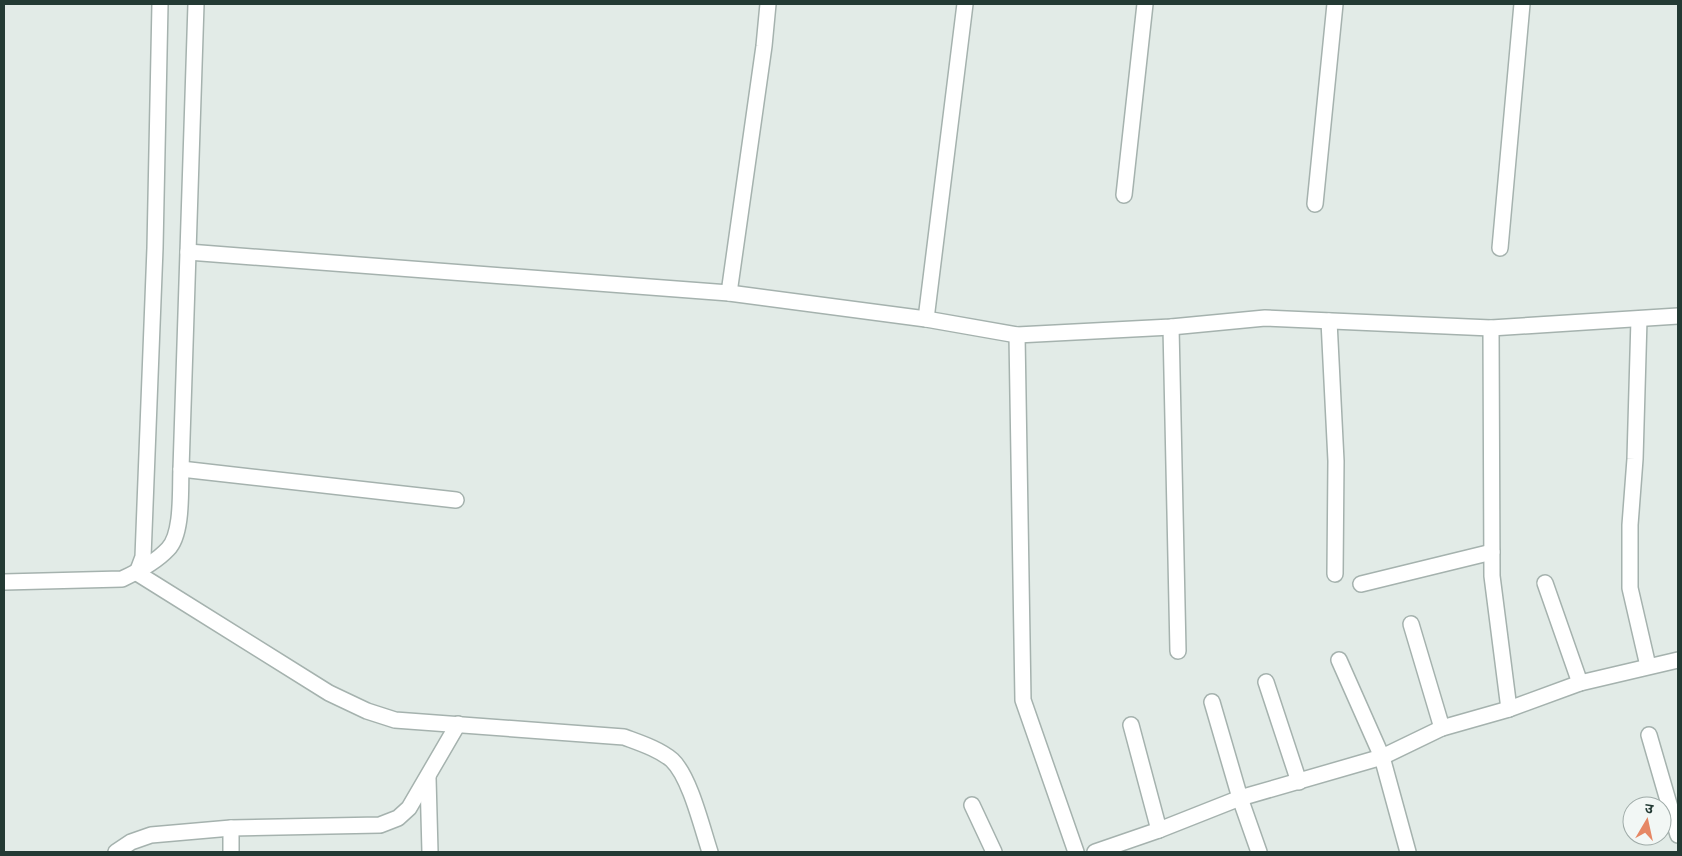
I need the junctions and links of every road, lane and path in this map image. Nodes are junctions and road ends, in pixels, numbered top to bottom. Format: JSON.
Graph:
{"nodes":[{"id":1,"x":160,"y":4,"type":"edge"},
{"id":2,"x":196,"y":4,"type":"edge"},
{"id":3,"x":768,"y":4,"type":"edge"},
{"id":4,"x":965,"y":4,"type":"edge"},
{"id":5,"x":1145,"y":4,"type":"edge"},
{"id":6,"x":1335,"y":4,"type":"edge"},
{"id":7,"x":1522,"y":4,"type":"edge"},
{"id":8,"x":1124,"y":196,"type":"dead end"},
{"id":9,"x":1315,"y":204,"type":"dead end"},
{"id":10,"x":1500,"y":248,"type":"dead end"},
{"id":11,"x":188,"y":252,"type":"junction"},
{"id":12,"x":729,"y":293,"type":"junction"},
{"id":13,"x":1678,"y":316,"type":"edge"},
{"id":14,"x":926,"y":319,"type":"junction"},
{"id":15,"x":1639,"y":319,"type":"junction"},
{"id":16,"x":1329,"y":321,"type":"junction"},
{"id":17,"x":1171,"y":327,"type":"junction"},
{"id":18,"x":1491,"y":328,"type":"junction"},
{"id":19,"x":1017,"y":335,"type":"junction"},
{"id":20,"x":181,"y":469,"type":"junction"},
{"id":21,"x":456,"y":500,"type":"dead end"},
{"id":22,"x":1492,"y":552,"type":"junction"},
{"id":23,"x":137,"y":572,"type":"junction"},
{"id":24,"x":1335,"y":574,"type":"dead end"},
{"id":25,"x":4,"y":582,"type":"edge"},
{"id":26,"x":1545,"y":583,"type":"dead end"},
{"id":27,"x":1361,"y":584,"type":"dead end"},
{"id":28,"x":1411,"y":624,"type":"dead end"},
{"id":29,"x":1178,"y":651,"type":"dead end"},
{"id":30,"x":1339,"y":660,"type":"dead end"},
{"id":31,"x":1678,"y":660,"type":"edge"},
{"id":32,"x":1648,"y":666,"type":"junction"},
{"id":33,"x":1266,"y":682,"type":"dead end"},
{"id":34,"x":1580,"y":683,"type":"junction"},
{"id":35,"x":1212,"y":702,"type":"dead end"},
{"id":36,"x":1510,"y":708,"type":"junction"},
{"id":37,"x":458,"y":724,"type":"junction"},
{"id":38,"x":1131,"y":725,"type":"dead end"},
{"id":39,"x":1442,"y":728,"type":"junction"},
{"id":40,"x":1649,"y":736,"type":"dead end"},
{"id":41,"x":1382,"y":757,"type":"junction"},
{"id":42,"x":428,"y":776,"type":"junction"},
{"id":43,"x":1299,"y":782,"type":"junction"},
{"id":44,"x":1240,"y":798,"type":"junction"},
{"id":45,"x":972,"y":805,"type":"dead end"},
{"id":46,"x":231,"y":828,"type":"junction"},
{"id":47,"x":1159,"y":830,"type":"junction"},
{"id":48,"x":1678,"y":835,"type":"edge"},
{"id":49,"x":116,"y":852,"type":"edge"},
{"id":50,"x":231,"y":852,"type":"edge"},
{"id":51,"x":430,"y":852,"type":"edge"},
{"id":52,"x":710,"y":852,"type":"edge"},
{"id":53,"x":994,"y":852,"type":"edge"},
{"id":54,"x":1076,"y":852,"type":"edge"},
{"id":55,"x":1095,"y":852,"type":"edge"},
{"id":56,"x":1259,"y":852,"type":"edge"},
{"id":57,"x":1408,"y":852,"type":"edge"}],
"edges":[{"from":1,"to":23,"type":"street"},
{"from":2,"to":11,"type":"street"},
{"from":3,"to":12,"type":"street"},
{"from":4,"to":14,"type":"street"},
{"from":5,"to":8,"type":"street"},
{"from":6,"to":9,"type":"street"},
{"from":7,"to":10,"type":"street"},
{"from":11,"to":12,"type":"street"},
{"from":11,"to":20,"type":"street"},
{"from":12,"to":14,"type":"street"},
{"from":13,"to":15,"type":"street"},
{"from":14,"to":19,"type":"street"},
{"from":15,"to":18,"type":"street"},
{"from":15,"to":32,"type":"street"},
{"from":16,"to":17,"type":"street"},
{"from":16,"to":18,"type":"street"},
{"from":16,"to":24,"type":"street"},
{"from":17,"to":19,"type":"street"},
{"from":17,"to":29,"type":"street"},
{"from":18,"to":22,"type":"street"},
{"from":19,"to":54,"type":"street"},
{"from":20,"to":21,"type":"street"},
{"from":20,"to":23,"type":"street"},
{"from":22,"to":27,"type":"street"},
{"from":22,"to":36,"type":"street"},
{"from":23,"to":25,"type":"street"},
{"from":23,"to":37,"type":"street"},
{"from":26,"to":34,"type":"street"},
{"from":28,"to":39,"type":"street"},
{"from":30,"to":41,"type":"street"},
{"from":31,"to":32,"type":"street"},
{"from":32,"to":34,"type":"street"},
{"from":33,"to":43,"type":"street"},
{"from":34,"to":36,"type":"street"},
{"from":35,"to":44,"type":"street"},
{"from":36,"to":39,"type":"street"},
{"from":37,"to":42,"type":"street"},
{"from":37,"to":52,"type":"street"},
{"from":38,"to":47,"type":"street"},
{"from":39,"to":41,"type":"street"},
{"from":40,"to":48,"type":"street"},
{"from":41,"to":43,"type":"street"},
{"from":41,"to":57,"type":"street"},
{"from":42,"to":46,"type":"street"},
{"from":42,"to":51,"type":"street"},
{"from":43,"to":44,"type":"street"},
{"from":44,"to":47,"type":"street"},
{"from":44,"to":56,"type":"street"},
{"from":45,"to":53,"type":"street"},
{"from":46,"to":49,"type":"street"},
{"from":46,"to":50,"type":"street"},
{"from":47,"to":55,"type":"street"}]}
